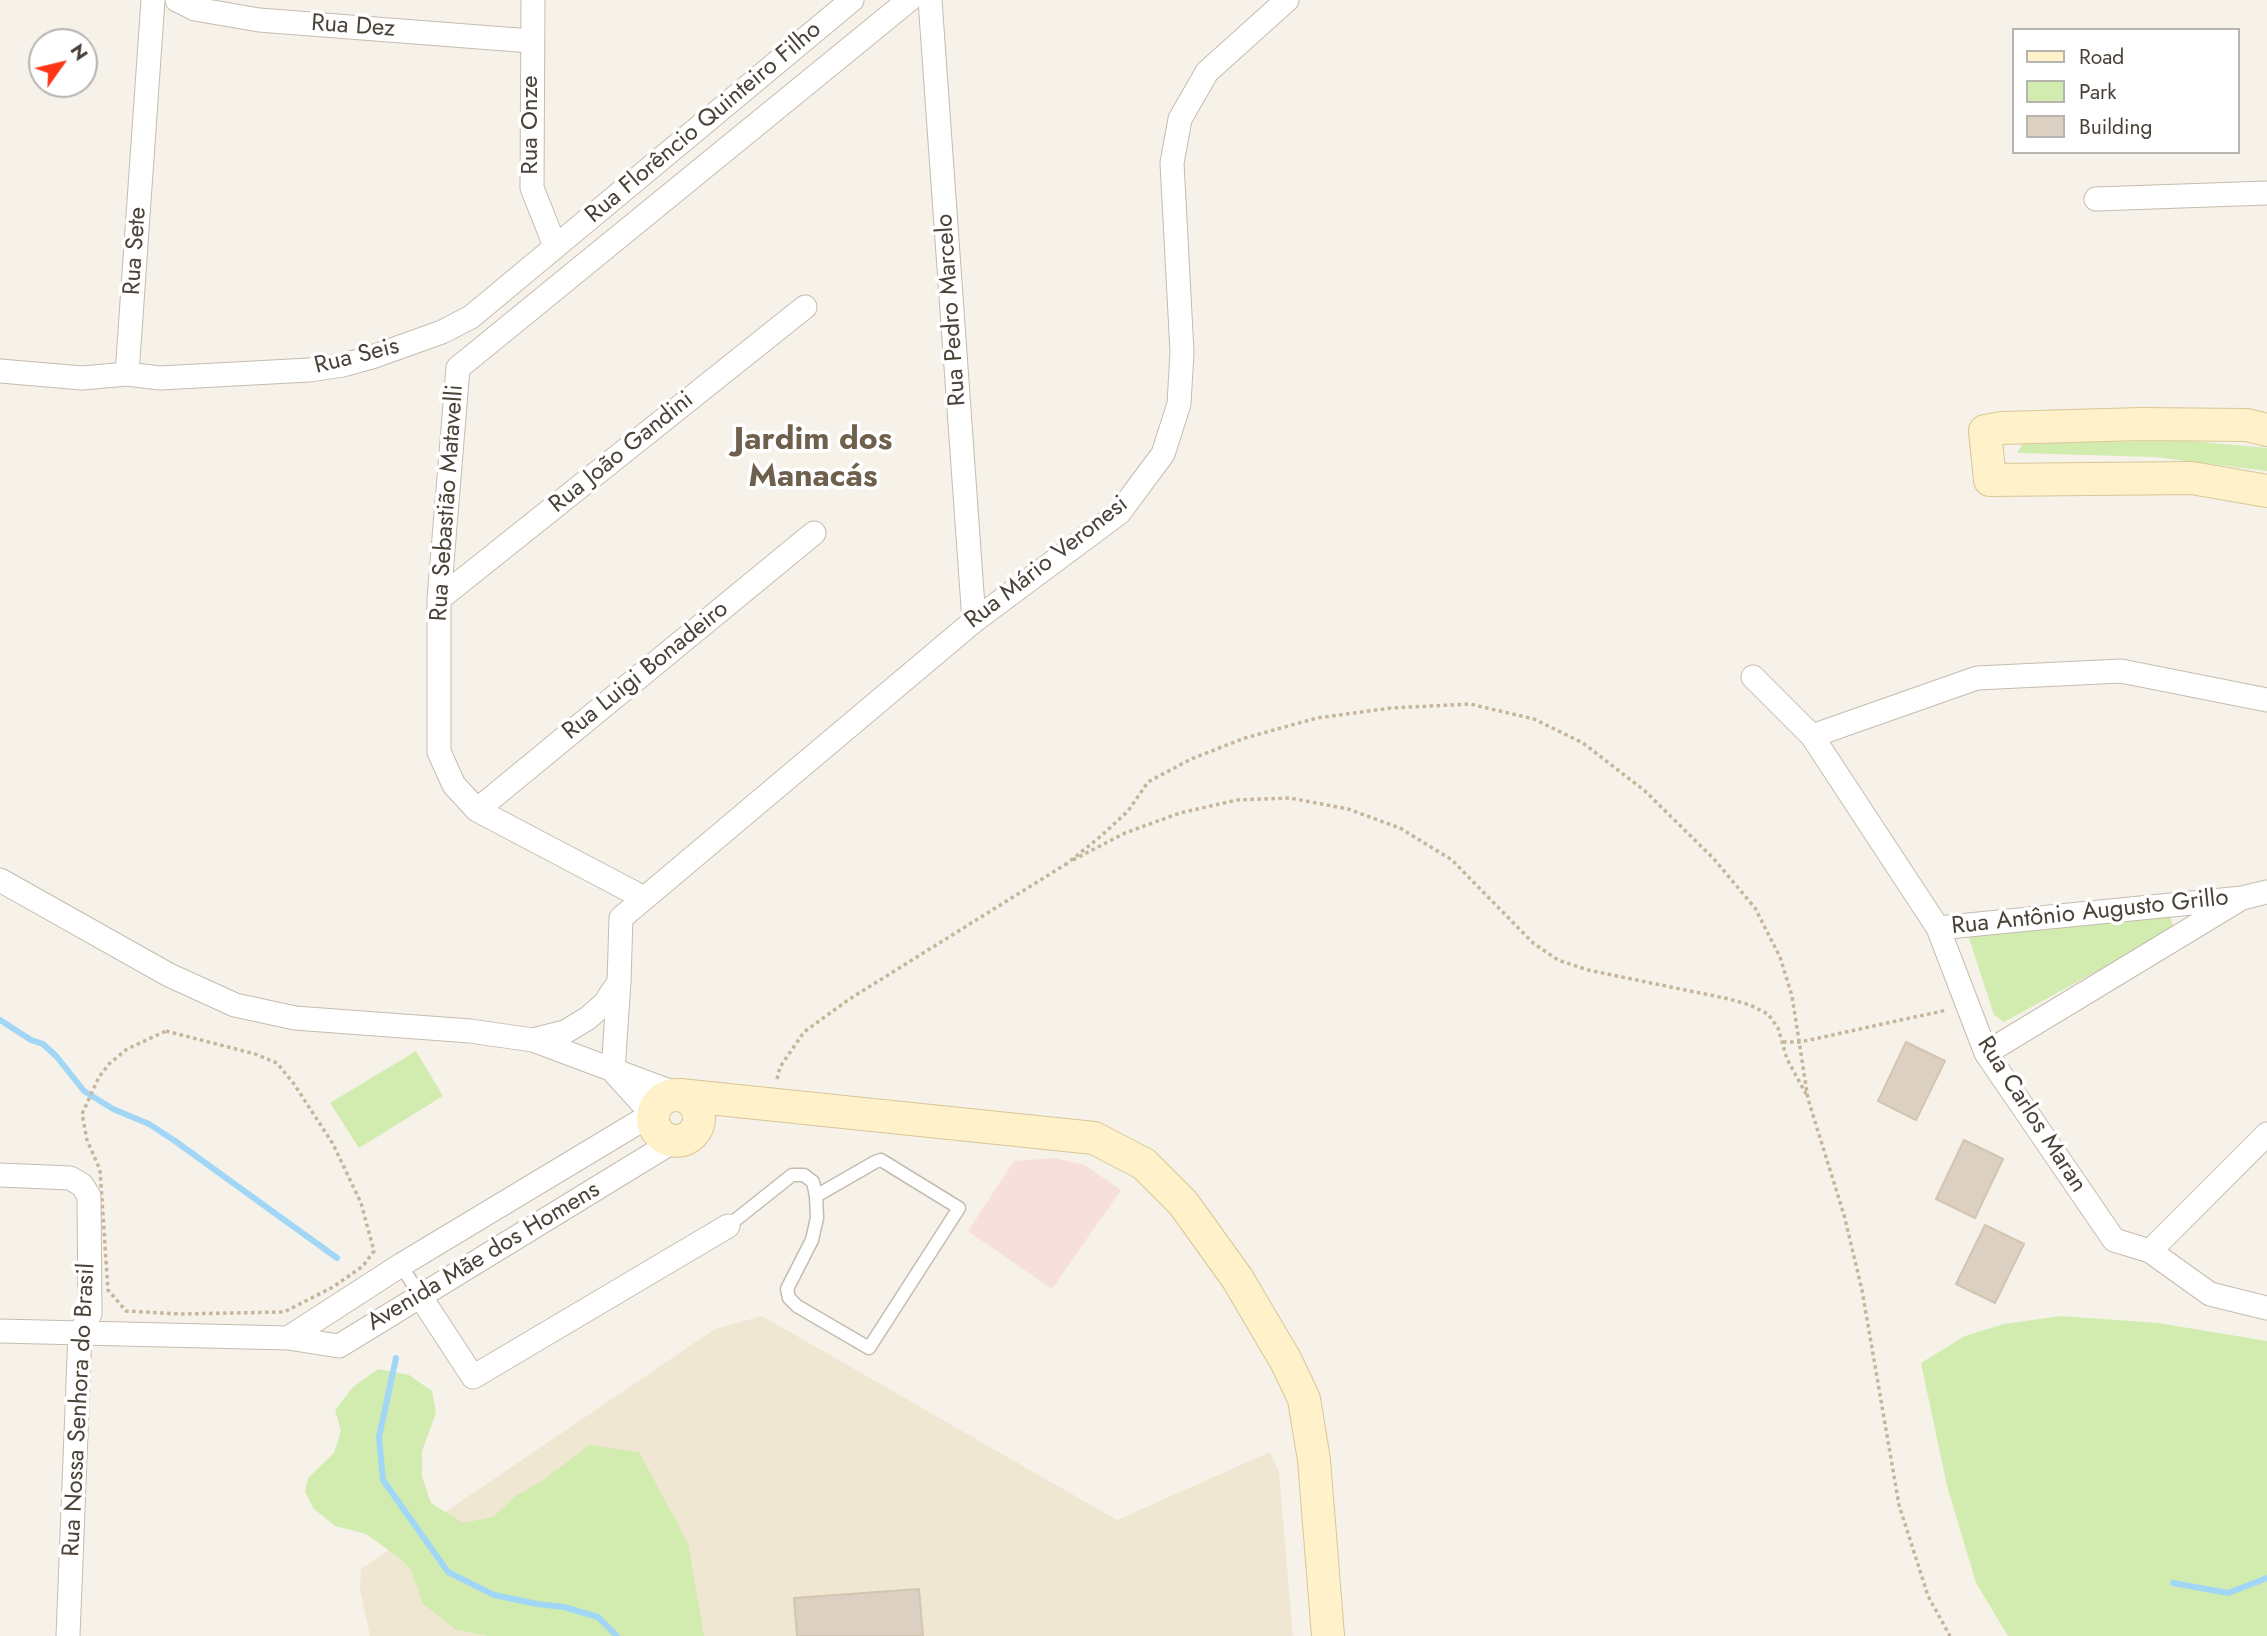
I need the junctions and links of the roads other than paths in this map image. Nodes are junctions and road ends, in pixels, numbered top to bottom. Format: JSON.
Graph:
{"nodes":[{"id":1,"x":153,"y":0,"type":"edge"},
{"id":2,"x":177,"y":0,"type":"edge"},
{"id":3,"x":533,"y":0,"type":"edge"},
{"id":4,"x":852,"y":0,"type":"edge"},
{"id":5,"x":909,"y":0,"type":"edge"},
{"id":6,"x":930,"y":0,"type":"edge"},
{"id":7,"x":1287,"y":0,"type":"edge"},
{"id":8,"x":531,"y":41,"type":"junction"},
{"id":9,"x":2267,"y":193,"type":"edge"},
{"id":10,"x":2096,"y":198,"type":"dead end"},
{"id":11,"x":555,"y":246,"type":"junction"},
{"id":12,"x":805,"y":307,"type":"dead end"},
{"id":13,"x":0,"y":371,"type":"edge"},
{"id":14,"x":127,"y":374,"type":"junction"},
{"id":15,"x":2267,"y":430,"type":"edge"},
{"id":16,"x":2267,"y":491,"type":"edge"},
{"id":17,"x":814,"y":533,"type":"dead end"},
{"id":18,"x":439,"y":599,"type":"junction"},
{"id":19,"x":974,"y":621,"type":"junction"},
{"id":20,"x":1753,"y":677,"type":"dead end"},
{"id":21,"x":2267,"y":700,"type":"edge"},
{"id":22,"x":1812,"y":736,"type":"junction"},
{"id":23,"x":477,"y":810,"type":"junction"},
{"id":24,"x":0,"y":880,"type":"edge"},
{"id":25,"x":2267,"y":892,"type":"edge"},
{"id":26,"x":644,"y":898,"type":"junction"},
{"id":27,"x":2242,"y":898,"type":"junction"},
{"id":28,"x":1938,"y":928,"type":"junction"},
{"id":29,"x":619,"y":982,"type":"junction"},
{"id":30,"x":533,"y":1040,"type":"junction"},
{"id":31,"x":1986,"y":1053,"type":"junction"},
{"id":32,"x":613,"y":1071,"type":"junction"},
{"id":33,"x":680,"y":1095,"type":"junction"},
{"id":34,"x":757,"y":1103,"type":"junction"},
{"id":35,"x":652,"y":1114,"type":"junction"},
{"id":36,"x":686,"y":1133,"type":"junction"},
{"id":37,"x":2267,"y":1134,"type":"edge"},
{"id":38,"x":0,"y":1175,"type":"edge"},
{"id":39,"x":816,"y":1196,"type":"junction"},
{"id":40,"x":728,"y":1226,"type":"joint"},
{"id":41,"x":2150,"y":1251,"type":"junction"},
{"id":42,"x":401,"y":1265,"type":"junction"},
{"id":43,"x":420,"y":1296,"type":"junction"},
{"id":44,"x":2267,"y":1308,"type":"edge"},
{"id":45,"x":0,"y":1331,"type":"edge"},
{"id":46,"x":80,"y":1333,"type":"junction"},
{"id":47,"x":288,"y":1338,"type":"junction"},
{"id":48,"x":68,"y":1636,"type":"edge"},
{"id":49,"x":1328,"y":1636,"type":"edge"}],
"edges":[{"from":1,"to":14,"type":"street","name":"Rua Sete"},
{"from":2,"to":8,"type":"street","name":"Rua Dez"},
{"from":3,"to":8,"type":"street","name":"Rua Onze"},
{"from":4,"to":11,"type":"street","name":"Rua Florêncio Quinteiro Filho"},
{"from":5,"to":18,"type":"street","name":"Rua Sebastião Matavelli"},
{"from":6,"to":19,"type":"street","name":"Rua Pedro Marcelo"},
{"from":7,"to":19,"type":"street","name":"Rua Mário Veronesi"},
{"from":8,"to":11,"type":"street","name":"Rua Onze"},
{"from":9,"to":10,"type":"street"},
{"from":11,"to":14,"type":"street","name":"Rua Seis"},
{"from":12,"to":18,"type":"street","name":"Rua João Gandini"},
{"from":13,"to":14,"type":"street"},
{"from":15,"to":16,"type":"street"},
{"from":17,"to":23,"type":"street","name":"Rua Luigi Bonadeiro"},
{"from":18,"to":23,"type":"street","name":"Rua Sebastião Matavelli"},
{"from":19,"to":26,"type":"street","name":"Rua Mário Veronesi"},
{"from":20,"to":22,"type":"street","name":"Rua Carlos Maran"},
{"from":21,"to":22,"type":"street"},
{"from":22,"to":28,"type":"street","name":"Rua Carlos Maran"},
{"from":23,"to":26,"type":"street","name":"Rua Sebastião Matavelli"},
{"from":24,"to":30,"type":"street"},
{"from":25,"to":27,"type":"street","name":"Rua Antônio Augusto Grillo"},
{"from":26,"to":29,"type":"street","name":"Rua Mário Veronesi"},
{"from":27,"to":28,"type":"street","name":"Rua Antônio Augusto Grillo"},
{"from":27,"to":31,"type":"street","name":"Rua Antônio Augusto Grillo"},
{"from":28,"to":31,"type":"street","name":"Rua Carlos Maran"},
{"from":29,"to":30,"type":"street"},
{"from":29,"to":32,"type":"street","name":"Rua Mário Veronesi"},
{"from":30,"to":32,"type":"street"},
{"from":31,"to":41,"type":"street","name":"Rua Carlos Maran"},
{"from":32,"to":33,"type":"street"},
{"from":32,"to":35,"type":"street"},
{"from":33,"to":34,"type":"street"},
{"from":33,"to":35,"type":"street"},
{"from":33,"to":36,"type":"street"},
{"from":34,"to":36,"type":"street"},
{"from":34,"to":49,"type":"street"},
{"from":35,"to":36,"type":"street"},
{"from":35,"to":42,"type":"street","name":"Avenida Mãe dos Homens"},
{"from":36,"to":43,"type":"street","name":"Avenida Mãe dos Homens"},
{"from":37,"to":41,"type":"street"},
{"from":38,"to":46,"type":"street","name":"Rua Nossa Senhora do Brasil"},
{"from":39,"to":39,"type":"lane"},
{"from":39,"to":40,"type":"lane"},
{"from":40,"to":43,"type":"street"},
{"from":41,"to":44,"type":"street","name":"Rua Carlos Maran"},
{"from":42,"to":43,"type":"lane"},
{"from":42,"to":47,"type":"street","name":"Avenida Mãe dos Homens"},
{"from":43,"to":47,"type":"street","name":"Avenida Mãe dos Homens"},
{"from":45,"to":46,"type":"street","name":"Avenida Mãe dos Homens"},
{"from":46,"to":47,"type":"street","name":"Avenida Mãe dos Homens"},
{"from":46,"to":48,"type":"street","name":"Rua Nossa Senhora do Brasil"}]}
